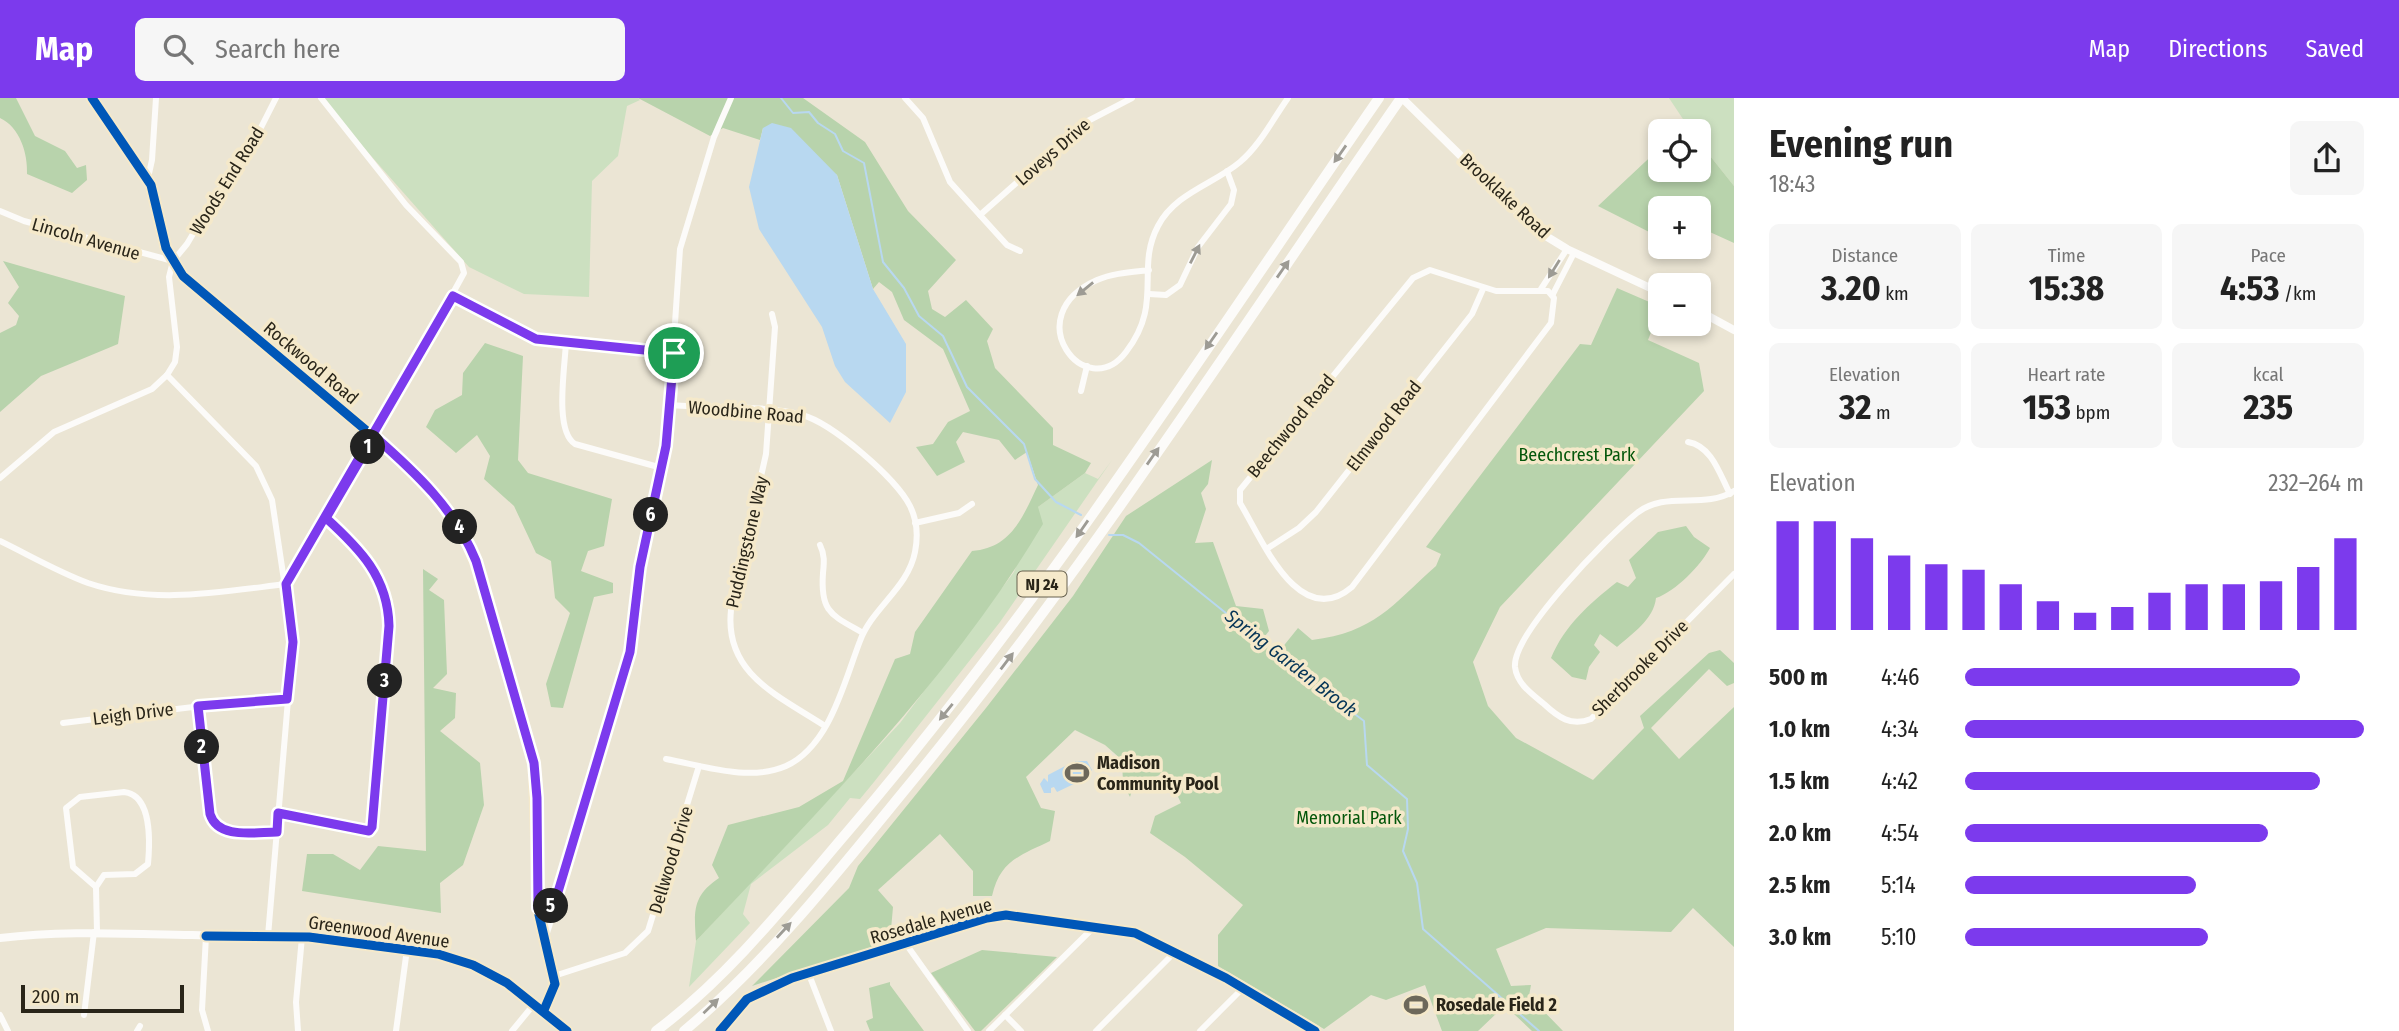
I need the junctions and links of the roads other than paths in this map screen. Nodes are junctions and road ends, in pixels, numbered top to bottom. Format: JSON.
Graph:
{"nodes":[{"id":1,"x":92,"y":98,"type":"edge"},
{"id":2,"x":156,"y":98,"type":"edge"},
{"id":3,"x":276,"y":98,"type":"edge"},
{"id":4,"x":321,"y":98,"type":"edge"},
{"id":5,"x":731,"y":98,"type":"edge"},
{"id":6,"x":905,"y":98,"type":"edge"},
{"id":7,"x":1132,"y":98,"type":"edge"},
{"id":8,"x":1288,"y":98,"type":"edge"},
{"id":9,"x":1379,"y":98,"type":"edge"},
{"id":10,"x":1401,"y":98,"type":"edge"},
{"id":11,"x":1227,"y":172,"type":"junction"},
{"id":12,"x":148,"y":178,"type":"junction"},
{"id":13,"x":0,"y":211,"type":"edge"},
{"id":14,"x":980,"y":215,"type":"junction"},
{"id":15,"x":1020,"y":251,"type":"dead end"},
{"id":16,"x":1570,"y":251,"type":"junction"},
{"id":17,"x":173,"y":261,"type":"junction"},
{"id":18,"x":1149,"y":270,"type":"junction"},
{"id":19,"x":1648,"y":287,"type":"edge"},
{"id":20,"x":1483,"y":289,"type":"junction"},
{"id":21,"x":1541,"y":289,"type":"junction"},
{"id":22,"x":1149,"y":294,"type":"junction"},
{"id":23,"x":1553,"y":294,"type":"junction"},
{"id":24,"x":453,"y":296,"type":"junction"},
{"id":25,"x":772,"y":314,"type":"dead end"},
{"id":26,"x":1711,"y":318,"type":"edge"},
{"id":27,"x":1734,"y":330,"type":"edge"},
{"id":28,"x":566,"y":342,"type":"junction"},
{"id":29,"x":674,"y":353,"type":"junction"},
{"id":30,"x":1087,"y":366,"type":"junction"},
{"id":31,"x":167,"y":375,"type":"junction"},
{"id":32,"x":1081,"y":391,"type":"dead end"},
{"id":33,"x":670,"y":405,"type":"junction"},
{"id":34,"x":769,"y":411,"type":"junction"},
{"id":35,"x":374,"y":436,"type":"junction"},
{"id":36,"x":1688,"y":442,"type":"dead end"},
{"id":37,"x":662,"y":468,"type":"junction"},
{"id":38,"x":0,"y":478,"type":"edge"},
{"id":39,"x":1732,"y":492,"type":"edge"},
{"id":40,"x":972,"y":504,"type":"dead end"},
{"id":41,"x":326,"y":518,"type":"junction"},
{"id":42,"x":915,"y":523,"type":"junction"},
{"id":43,"x":0,"y":541,"type":"edge"},
{"id":44,"x":820,"y":545,"type":"dead end"},
{"id":45,"x":1268,"y":548,"type":"junction"},
{"id":46,"x":1734,"y":574,"type":"edge"},
{"id":47,"x":286,"y":584,"type":"junction"},
{"id":48,"x":863,"y":633,"type":"junction"},
{"id":49,"x":287,"y":699,"type":"junction"},
{"id":50,"x":198,"y":706,"type":"junction"},
{"id":51,"x":63,"y":723,"type":"dead end"},
{"id":52,"x":825,"y":726,"type":"junction"},
{"id":53,"x":666,"y":759,"type":"dead end"},
{"id":54,"x":699,"y":765,"type":"junction"},
{"id":55,"x":278,"y":813,"type":"junction"},
{"id":56,"x":277,"y":832,"type":"junction"},
{"id":57,"x":96,"y":887,"type":"junction"},
{"id":58,"x":555,"y":902,"type":"junction"},
{"id":59,"x":538,"y":911,"type":"junction"},
{"id":60,"x":554,"y":911,"type":"junction"},
{"id":61,"x":1096,"y":926,"type":"junction"},
{"id":62,"x":96,"y":932,"type":"junction"},
{"id":63,"x":206,"y":936,"type":"junction"},
{"id":64,"x":268,"y":936,"type":"junction"},
{"id":65,"x":302,"y":937,"type":"junction"},
{"id":66,"x":0,"y":938,"type":"edge"},
{"id":67,"x":545,"y":941,"type":"junction"},
{"id":68,"x":906,"y":944,"type":"junction"},
{"id":69,"x":407,"y":948,"type":"junction"},
{"id":70,"x":1175,"y":952,"type":"junction"},
{"id":71,"x":808,"y":972,"type":"junction"},
{"id":72,"x":554,"y":976,"type":"junction"},
{"id":73,"x":1243,"y":988,"type":"junction"},
{"id":74,"x":535,"y":1003,"type":"junction"},
{"id":75,"x":544,"y":1010,"type":"junction"},
{"id":76,"x":0,"y":1014,"type":"edge"},
{"id":77,"x":84,"y":1015,"type":"dead end"},
{"id":78,"x":1005,"y":1015,"type":"junction"},
{"id":79,"x":1310,"y":1030,"type":"edge"},
{"id":80,"x":8,"y":1031,"type":"edge"},
{"id":81,"x":208,"y":1031,"type":"edge"},
{"id":82,"x":298,"y":1031,"type":"edge"},
{"id":83,"x":396,"y":1031,"type":"edge"},
{"id":84,"x":512,"y":1031,"type":"edge"},
{"id":85,"x":567,"y":1031,"type":"edge"},
{"id":86,"x":656,"y":1031,"type":"edge"},
{"id":87,"x":684,"y":1031,"type":"edge"},
{"id":88,"x":719,"y":1031,"type":"edge"},
{"id":89,"x":831,"y":1031,"type":"edge"},
{"id":90,"x":968,"y":1031,"type":"edge"},
{"id":91,"x":989,"y":1031,"type":"edge"},
{"id":92,"x":1021,"y":1031,"type":"edge"},
{"id":93,"x":1096,"y":1031,"type":"edge"},
{"id":94,"x":1200,"y":1031,"type":"edge"}],
"edges":[{"from":1,"to":12,"type":"street"},
{"from":2,"to":12,"type":"street","name":"Rockwood Road"},
{"from":3,"to":17,"type":"street","name":"Woods End Road"},
{"from":4,"to":24,"type":"street"},
{"from":5,"to":29,"type":"street"},
{"from":6,"to":14,"type":"street"},
{"from":7,"to":14,"type":"street","name":"Loveys Drive"},
{"from":8,"to":11,"type":"street"},
{"from":9,"to":86,"type":"highway","number":"NJ 24","one_way":true},
{"from":10,"to":16,"type":"street","name":"Brooklake Road"},
{"from":87,"to":10,"type":"highway","number":"NJ 24","one_way":true},
{"from":11,"to":18,"type":"street"},
{"from":22,"to":11,"type":"street","one_way":true},
{"from":12,"to":17,"type":"street","name":"Rockwood Road"},
{"from":13,"to":17,"type":"street","name":"Lincoln Avenue"},
{"from":14,"to":15,"type":"street"},
{"from":16,"to":19,"type":"street","name":"Brooklake Road"},
{"from":16,"to":21,"type":"street","one_way":true},
{"from":16,"to":23,"type":"street","name":"Beechwood Road"},
{"from":17,"to":31,"type":"street"},
{"from":17,"to":35,"type":"street","name":"Rockwood Road"},
{"from":18,"to":22,"type":"street"},
{"from":18,"to":30,"type":"street","one_way":true},
{"from":20,"to":21,"type":"street","name":"Beechwood Road"},
{"from":20,"to":45,"type":"street","name":"Elmwood Road"},
{"from":20,"to":45,"type":"street","name":"Beechwood Road"},
{"from":21,"to":23,"type":"street","name":"Beechwood Road"},
{"from":22,"to":30,"type":"street"},
{"from":23,"to":45,"type":"street","name":"Beechwood Road"},
{"from":24,"to":28,"type":"street"},
{"from":24,"to":35,"type":"street"},
{"from":25,"to":34,"type":"street","name":"Puddingstone Way"},
{"from":26,"to":27,"type":"street"},
{"from":28,"to":29,"type":"street"},
{"from":28,"to":37,"type":"street"},
{"from":29,"to":33,"type":"street"},
{"from":30,"to":32,"type":"street"},
{"from":31,"to":38,"type":"street"},
{"from":31,"to":47,"type":"street"},
{"from":33,"to":34,"type":"street","name":"Woodbine Road"},
{"from":33,"to":37,"type":"street"},
{"from":34,"to":42,"type":"street","name":"Woodbine Road"},
{"from":34,"to":52,"type":"street","name":"Puddingstone Way"},
{"from":35,"to":41,"type":"street"},
{"from":35,"to":59,"type":"street","name":"Rockwood Road"},
{"from":36,"to":39,"type":"street"},
{"from":37,"to":58,"type":"street"},
{"from":39,"to":46,"type":"street","name":"Sherbrooke Drive"},
{"from":40,"to":42,"type":"street"},
{"from":41,"to":47,"type":"street"},
{"from":41,"to":55,"type":"street"},
{"from":42,"to":48,"type":"street","name":"Woodbine Road"},
{"from":43,"to":47,"type":"street"},
{"from":44,"to":48,"type":"street"},
{"from":47,"to":49,"type":"street"},
{"from":48,"to":52,"type":"street","name":"Woodbine Road"},
{"from":49,"to":50,"type":"street","name":"Leigh Drive"},
{"from":49,"to":55,"type":"street"},
{"from":50,"to":51,"type":"street","name":"Leigh Drive"},
{"from":50,"to":56,"type":"street"},
{"from":52,"to":54,"type":"street","name":"Woodbine Road"},
{"from":53,"to":54,"type":"street","name":"Woodbine Road"},
{"from":54,"to":72,"type":"street","name":"Dellwood Drive"},
{"from":55,"to":56,"type":"street"},
{"from":56,"to":64,"type":"street"},
{"from":57,"to":57,"type":"street"},
{"from":57,"to":62,"type":"street"},
{"from":58,"to":59,"type":"street"},
{"from":58,"to":60,"type":"street"},
{"from":59,"to":60,"type":"street"},
{"from":59,"to":67,"type":"street","name":"Rockwood Road"},
{"from":60,"to":67,"type":"street"},
{"from":61,"to":68,"type":"street","name":"Rosedale Avenue"},
{"from":61,"to":70,"type":"street","name":"Rosedale Avenue"},
{"from":61,"to":78,"type":"street"},
{"from":62,"to":63,"type":"street","name":"Greenwood Avenue"},
{"from":62,"to":66,"type":"street","name":"Greenwood Avenue"},
{"from":62,"to":77,"type":"street"},
{"from":63,"to":64,"type":"street","name":"Greenwood Avenue"},
{"from":63,"to":81,"type":"street"},
{"from":64,"to":65,"type":"street","name":"Greenwood Avenue"},
{"from":65,"to":69,"type":"street","name":"Greenwood Avenue"},
{"from":65,"to":82,"type":"street"},
{"from":67,"to":72,"type":"street","name":"Rockwood Road"},
{"from":68,"to":71,"type":"street","name":"Rosedale Avenue"},
{"from":68,"to":90,"type":"street"},
{"from":69,"to":74,"type":"street","name":"Greenwood Avenue"},
{"from":69,"to":83,"type":"street"},
{"from":70,"to":73,"type":"street","name":"Rosedale Avenue"},
{"from":70,"to":93,"type":"street"},
{"from":71,"to":88,"type":"street","name":"Rosedale Avenue"},
{"from":71,"to":89,"type":"street"},
{"from":72,"to":75,"type":"street"},
{"from":73,"to":79,"type":"street","name":"Rosedale Avenue"},
{"from":73,"to":94,"type":"street"},
{"from":74,"to":75,"type":"street","name":"Greenwood Avenue"},
{"from":74,"to":84,"type":"street"},
{"from":75,"to":85,"type":"street","name":"Greenwood Avenue"},
{"from":76,"to":80,"type":"street"},
{"from":78,"to":91,"type":"street"},
{"from":78,"to":92,"type":"street"}]}
